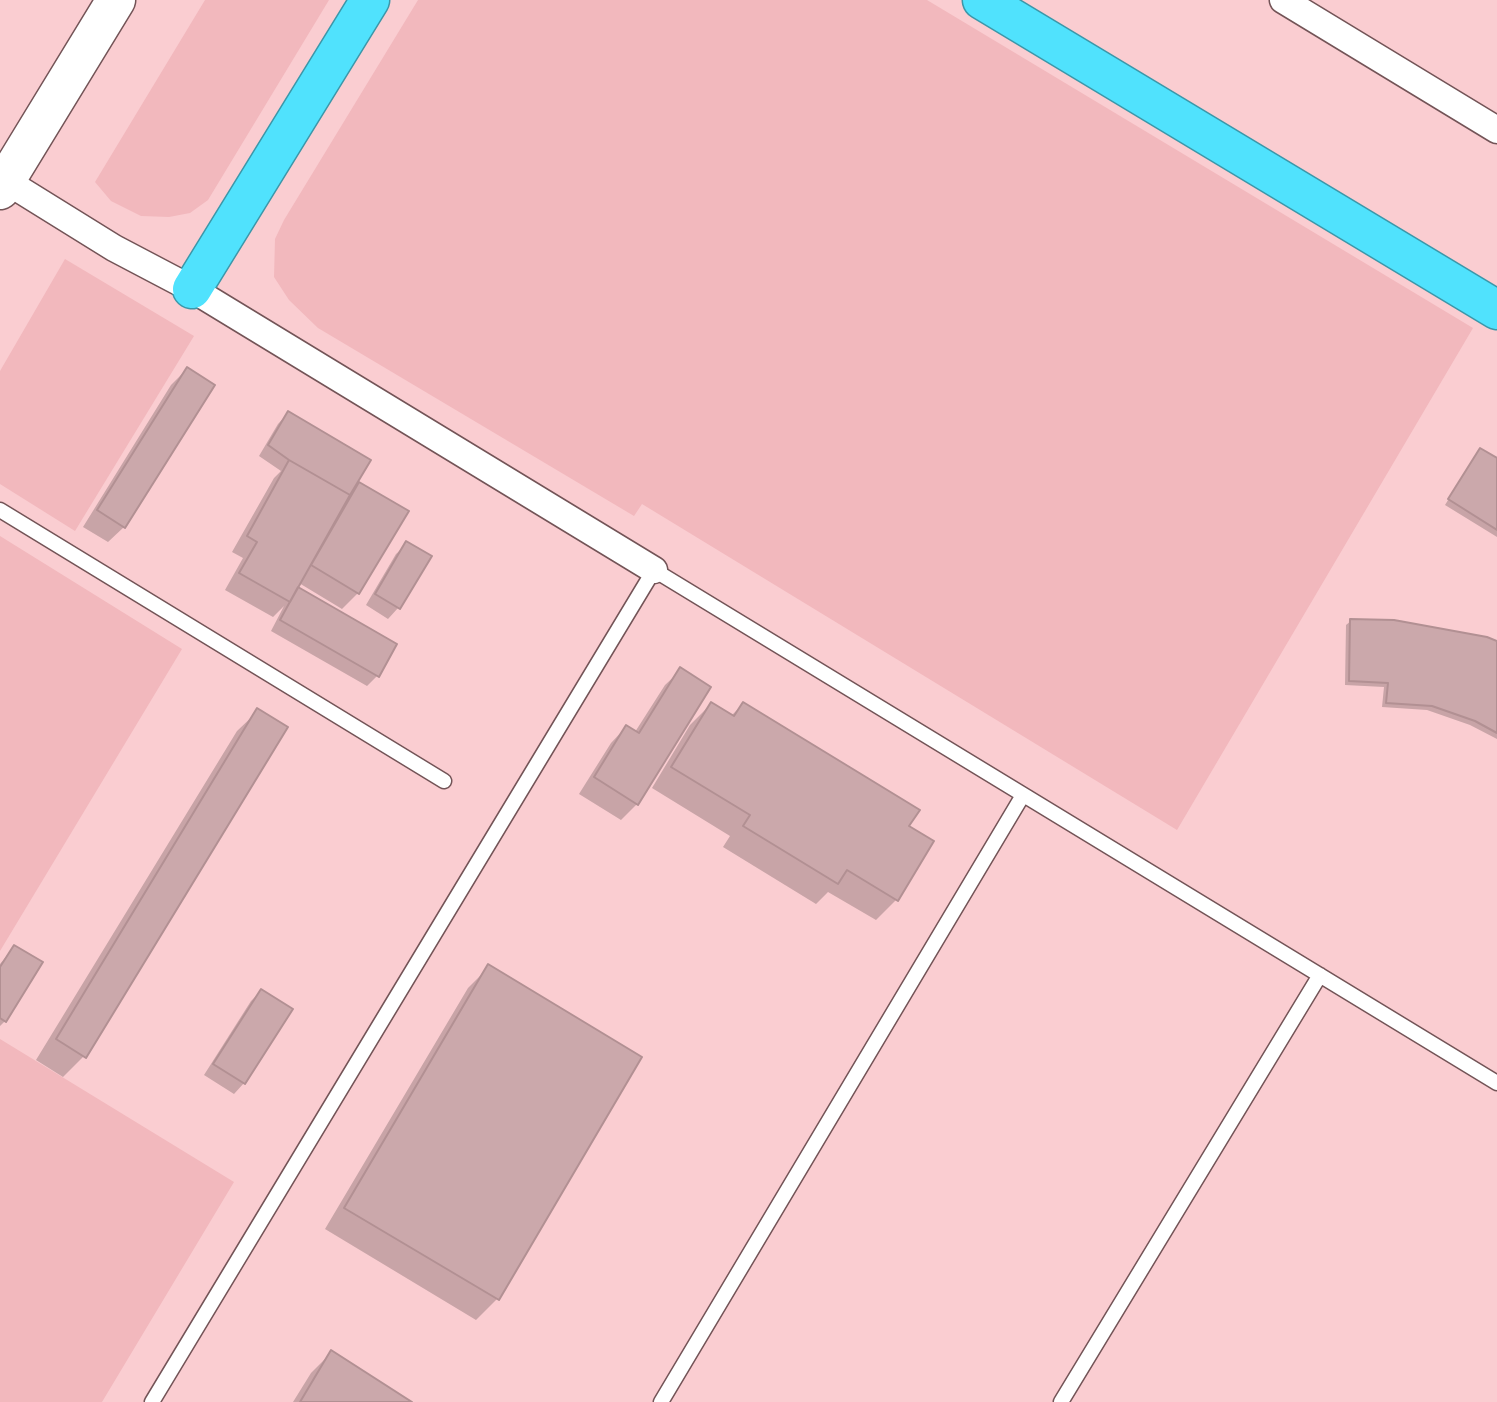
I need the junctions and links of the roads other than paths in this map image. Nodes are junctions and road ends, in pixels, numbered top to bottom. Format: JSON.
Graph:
{"nodes":[{"id":1,"x":116,"y":0,"type":"edge"},
{"id":2,"x":370,"y":0,"type":"edge"},
{"id":3,"x":982,"y":0,"type":"edge"},
{"id":4,"x":1283,"y":0,"type":"edge"},
{"id":5,"x":1497,"y":130,"type":"edge"},
{"id":6,"x":3,"y":186,"type":"edge"},
{"id":7,"x":192,"y":289,"type":"junction"},
{"id":8,"x":1497,"y":310,"type":"edge"},
{"id":9,"x":0,"y":510,"type":"edge"},
{"id":10,"x":654,"y":570,"type":"junction"},
{"id":11,"x":444,"y":781,"type":"dead end"},
{"id":12,"x":1023,"y":795,"type":"junction"},
{"id":13,"x":1320,"y":975,"type":"junction"},
{"id":14,"x":1497,"y":1083,"type":"edge"},
{"id":15,"x":152,"y":1402,"type":"edge"},
{"id":16,"x":661,"y":1402,"type":"edge"},
{"id":17,"x":1061,"y":1402,"type":"edge"}],
"edges":[{"from":1,"to":6,"type":"street"},
{"from":2,"to":7,"type":"highway"},
{"from":3,"to":8,"type":"highway"},
{"from":4,"to":5,"type":"street"},
{"from":6,"to":7,"type":"street"},
{"from":7,"to":10,"type":"street"},
{"from":9,"to":11,"type":"lane"},
{"from":10,"to":12,"type":"lane"},
{"from":10,"to":15,"type":"lane"},
{"from":12,"to":13,"type":"lane"},
{"from":12,"to":16,"type":"lane"},
{"from":13,"to":14,"type":"lane"},
{"from":13,"to":17,"type":"lane"}]}
